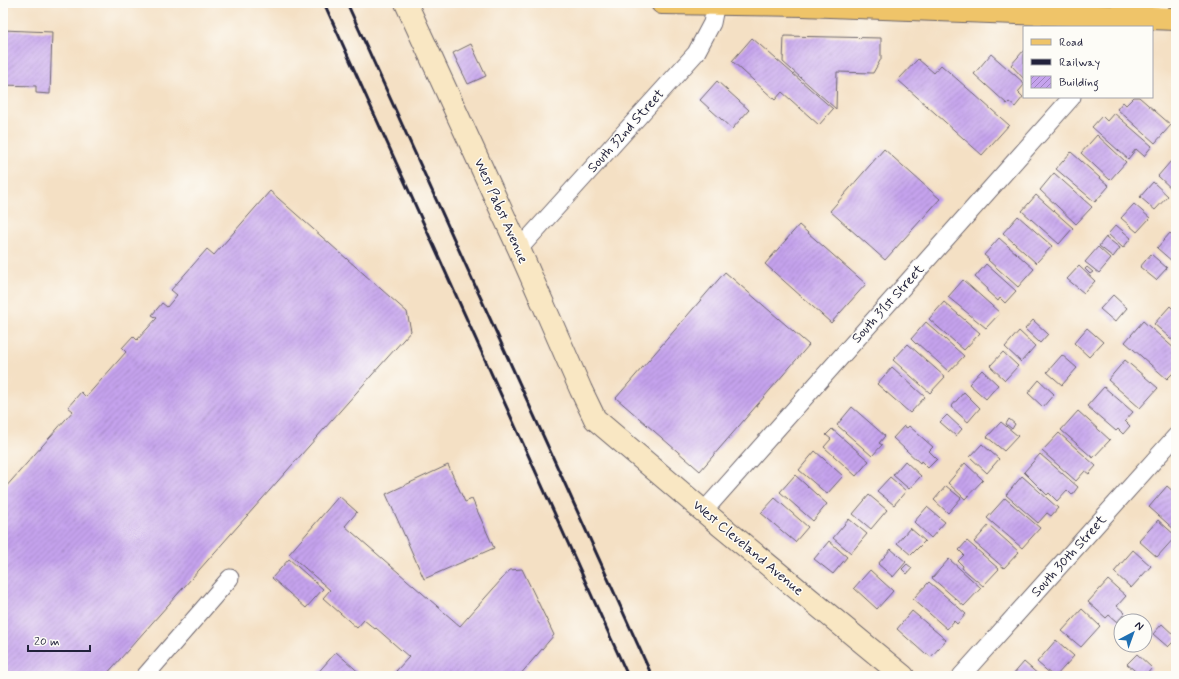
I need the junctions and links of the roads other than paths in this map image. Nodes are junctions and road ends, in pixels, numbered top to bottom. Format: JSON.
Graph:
{"nodes":[{"id":1,"x":406,"y":3,"type":"edge"},
{"id":2,"x":662,"y":3,"type":"edge"},
{"id":3,"x":716,"y":4,"type":"edge"},
{"id":4,"x":1148,"y":16,"type":"edge"},
{"id":5,"x":1176,"y":18,"type":"edge"},
{"id":6,"x":1071,"y":98,"type":"edge"},
{"id":7,"x":519,"y":249,"type":"junction"},
{"id":8,"x":595,"y":419,"type":"joint"},
{"id":9,"x":1176,"y":436,"type":"edge"},
{"id":10,"x":704,"y":512,"type":"junction"},
{"id":11,"x":230,"y":578,"type":"dead end"},
{"id":12,"x":145,"y":676,"type":"edge"},
{"id":13,"x":903,"y":676,"type":"edge"},
{"id":14,"x":961,"y":676,"type":"edge"}],
"edges":[{"from":1,"to":7,"type":"street","name":"West Pabst Avenue"},
{"from":2,"to":3,"type":"main road"},
{"from":3,"to":4,"type":"main road"},
{"from":3,"to":7,"type":"street","name":"South 32nd Street"},
{"from":4,"to":5,"type":"main road"},
{"from":6,"to":10,"type":"street","name":"South 31st Street"},
{"from":7,"to":8,"type":"street","name":"West Pabst Avenue"},
{"from":8,"to":10,"type":"street","name":"West Cleveland Avenue"},
{"from":9,"to":14,"type":"street","name":"South 30th Street"},
{"from":10,"to":13,"type":"street","name":"West Cleveland Avenue"},
{"from":11,"to":12,"type":"street"}]}
